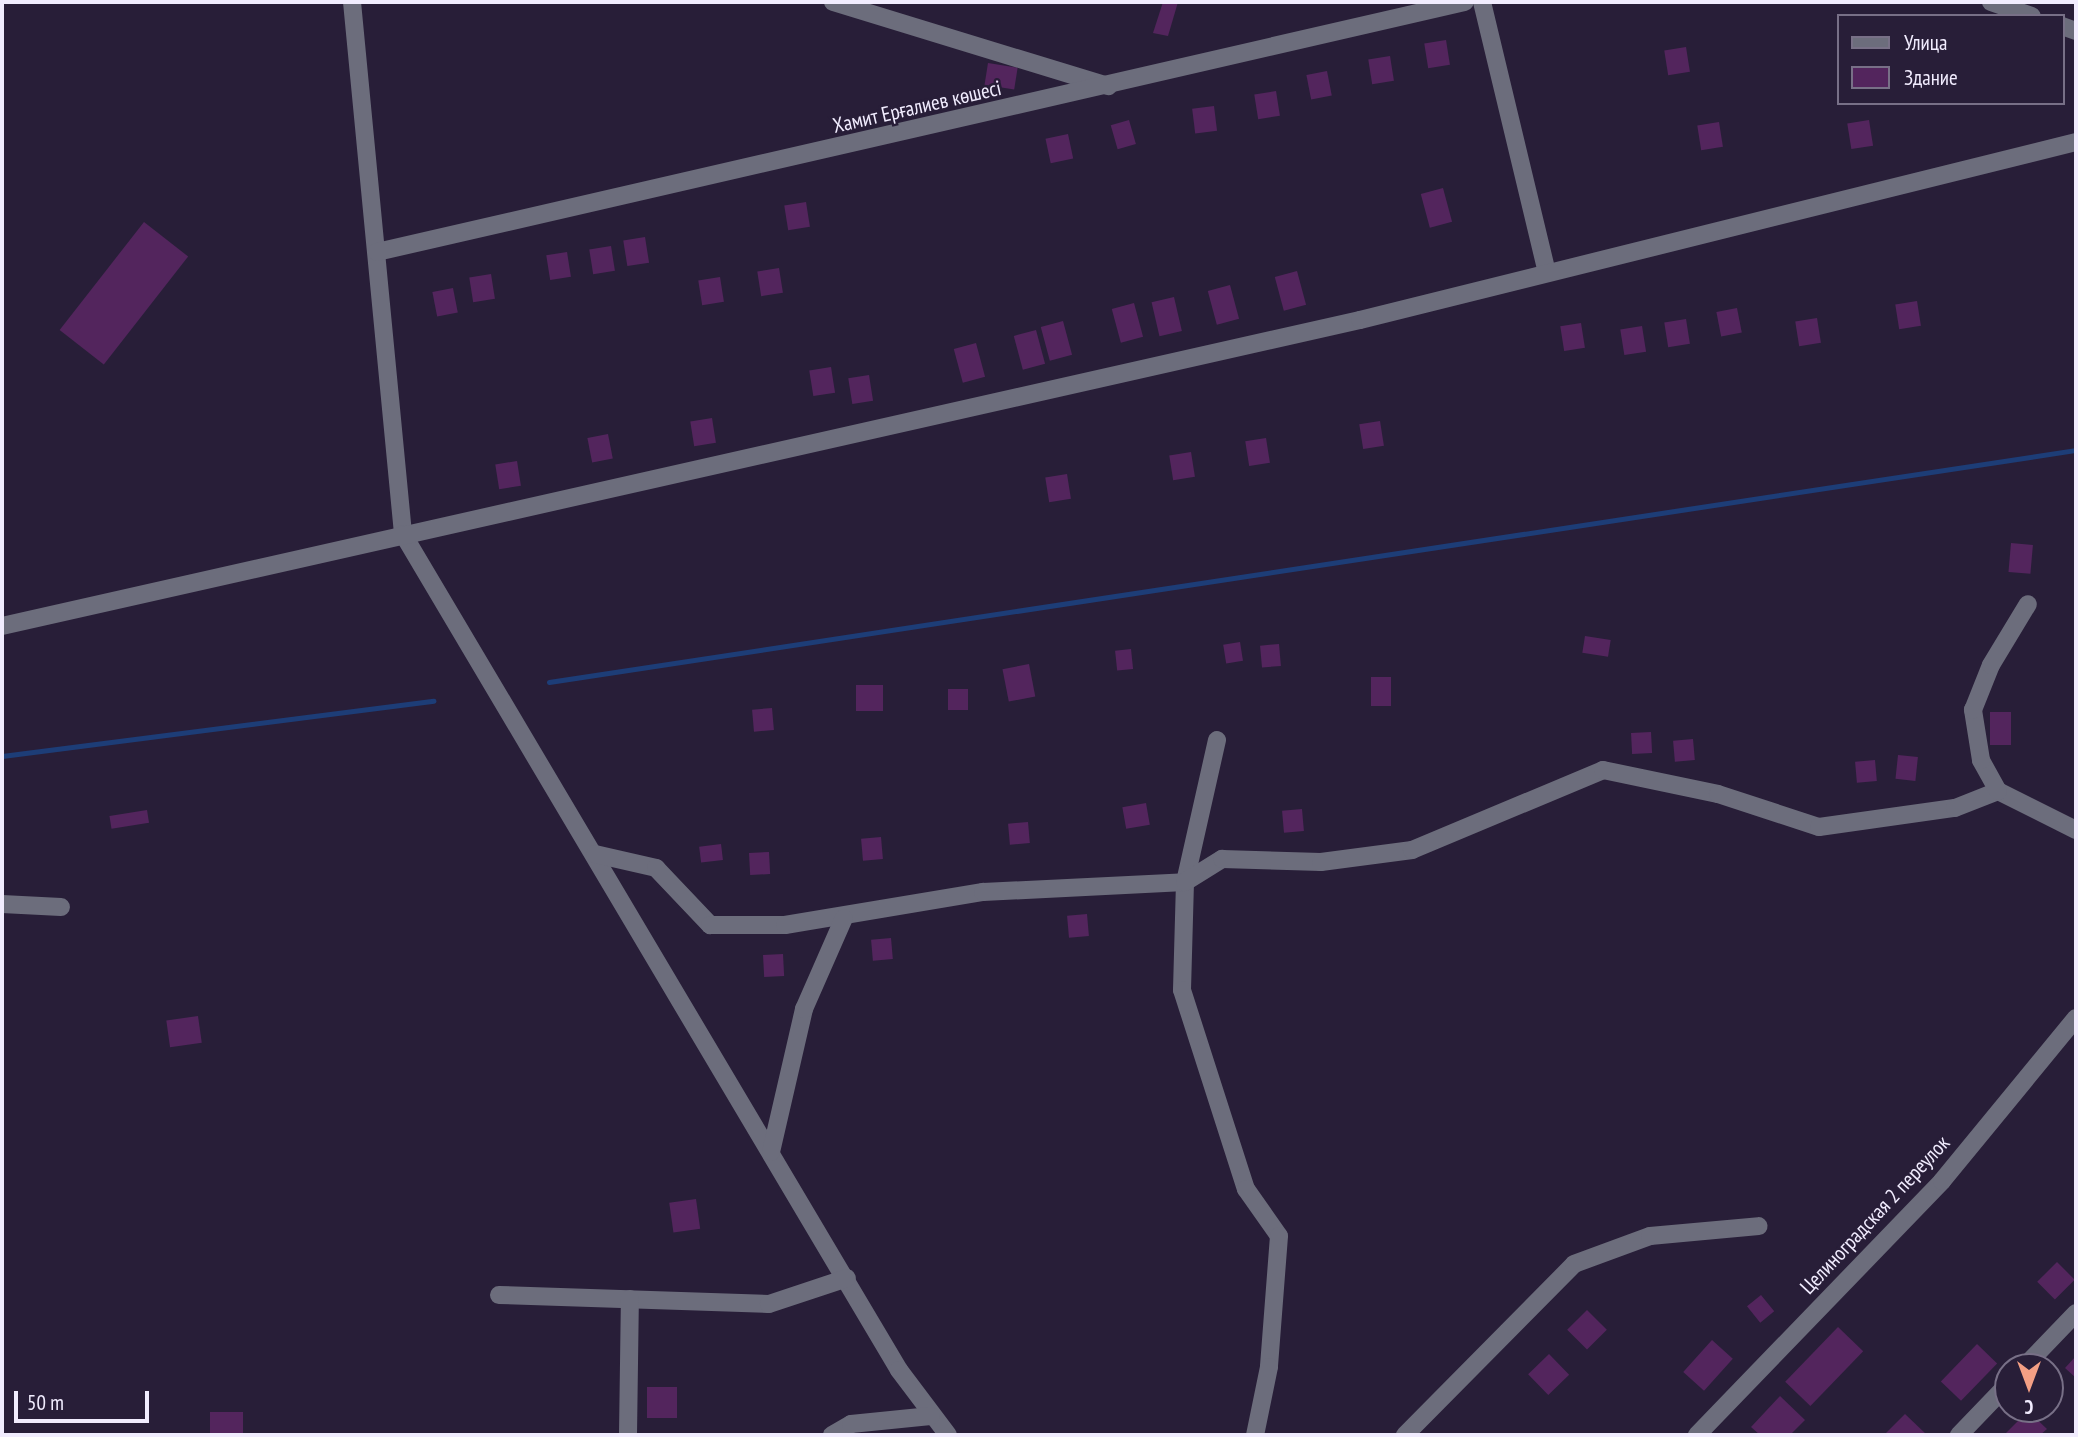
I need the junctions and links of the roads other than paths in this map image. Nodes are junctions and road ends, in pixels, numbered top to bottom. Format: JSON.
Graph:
{"nodes":[{"id":1,"x":352,"y":2,"type":"edge"},
{"id":2,"x":833,"y":2,"type":"edge"},
{"id":3,"x":1465,"y":2,"type":"edge"},
{"id":4,"x":1482,"y":2,"type":"edge"},
{"id":5,"x":1991,"y":2,"type":"edge"},
{"id":6,"x":2026,"y":14,"type":"edge"},
{"id":7,"x":1108,"y":86,"type":"junction"},
{"id":8,"x":2076,"y":142,"type":"edge"},
{"id":9,"x":377,"y":253,"type":"junction"},
{"id":10,"x":1547,"y":272,"type":"junction"},
{"id":11,"x":403,"y":534,"type":"junction"},
{"id":12,"x":2028,"y":604,"type":"dead end"},
{"id":13,"x":2,"y":626,"type":"edge"},
{"id":14,"x":1217,"y":740,"type":"dead end"},
{"id":15,"x":1997,"y":791,"type":"junction"},
{"id":16,"x":2076,"y":830,"type":"edge"},
{"id":17,"x":595,"y":854,"type":"junction"},
{"id":18,"x":1185,"y":883,"type":"junction"},
{"id":19,"x":2,"y":904,"type":"edge"},
{"id":20,"x":61,"y":907,"type":"dead end"},
{"id":21,"x":844,"y":918,"type":"junction"},
{"id":22,"x":2076,"y":1018,"type":"edge"},
{"id":23,"x":771,"y":1152,"type":"junction"},
{"id":24,"x":1759,"y":1226,"type":"dead end"},
{"id":25,"x":847,"y":1278,"type":"junction"},
{"id":26,"x":499,"y":1295,"type":"dead end"},
{"id":27,"x":630,"y":1299,"type":"junction"},
{"id":28,"x":2076,"y":1313,"type":"edge"},
{"id":29,"x":2037,"y":1353,"type":"edge"},
{"id":30,"x":1994,"y":1399,"type":"edge"},
{"id":31,"x":932,"y":1416,"type":"junction"},
{"id":32,"x":628,"y":1435,"type":"edge"},
{"id":33,"x":832,"y":1435,"type":"edge"},
{"id":34,"x":948,"y":1435,"type":"edge"},
{"id":35,"x":1255,"y":1435,"type":"edge"},
{"id":36,"x":1405,"y":1435,"type":"edge"},
{"id":37,"x":1697,"y":1435,"type":"edge"},
{"id":38,"x":1959,"y":1435,"type":"edge"}],
"edges":[{"from":1,"to":9,"type":"street"},
{"from":2,"to":7,"type":"street"},
{"from":3,"to":7,"type":"street","name":"Хамит Ерғалиев көшесі"},
{"from":4,"to":10,"type":"street"},
{"from":5,"to":6,"type":"street"},
{"from":7,"to":9,"type":"street","name":"Хамит Ерғалиев көшесі"},
{"from":8,"to":10,"type":"street"},
{"from":9,"to":11,"type":"street"},
{"from":10,"to":11,"type":"street"},
{"from":11,"to":13,"type":"street"},
{"from":11,"to":17,"type":"street"},
{"from":12,"to":15,"type":"street"},
{"from":14,"to":18,"type":"street"},
{"from":15,"to":16,"type":"street"},
{"from":15,"to":18,"type":"street"},
{"from":17,"to":21,"type":"street"},
{"from":17,"to":23,"type":"street"},
{"from":18,"to":21,"type":"street"},
{"from":18,"to":35,"type":"street"},
{"from":19,"to":20,"type":"street"},
{"from":21,"to":23,"type":"street"},
{"from":22,"to":37,"type":"street","name":"Целиноградская 2 переулок"},
{"from":23,"to":25,"type":"street"},
{"from":24,"to":36,"type":"street"},
{"from":25,"to":27,"type":"street"},
{"from":25,"to":31,"type":"street"},
{"from":26,"to":27,"type":"street"},
{"from":27,"to":32,"type":"street"},
{"from":28,"to":29,"type":"street"},
{"from":30,"to":38,"type":"street"},
{"from":31,"to":33,"type":"street"},
{"from":31,"to":34,"type":"street"}]}
